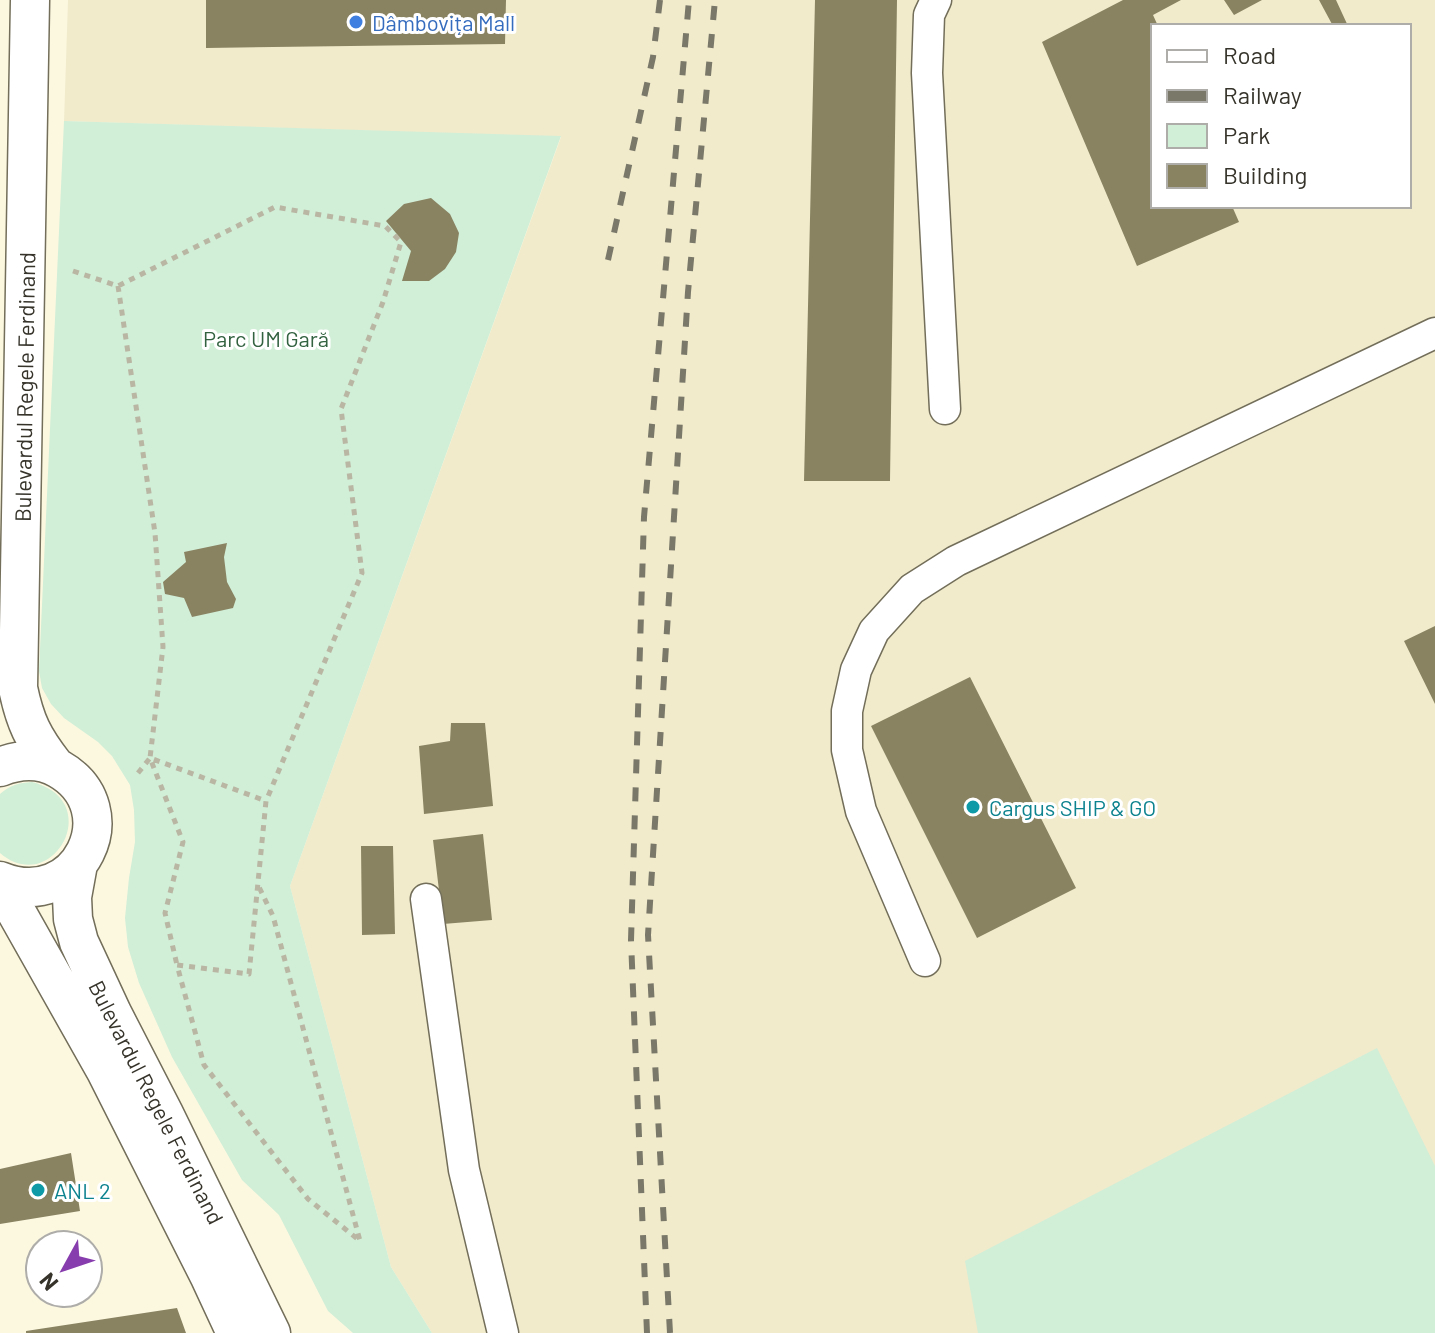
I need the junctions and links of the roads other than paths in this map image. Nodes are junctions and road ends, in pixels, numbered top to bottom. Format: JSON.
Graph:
{"nodes":[{"id":1,"x":30,"y":0,"type":"edge"},
{"id":2,"x":936,"y":0,"type":"edge"},
{"id":3,"x":1435,"y":333,"type":"edge"},
{"id":4,"x":945,"y":409,"type":"dead end"},
{"id":5,"x":54,"y":765,"type":"junction"},
{"id":6,"x":0,"y":767,"type":"edge"},
{"id":7,"x":78,"y":864,"type":"junction"},
{"id":8,"x":3,"y":882,"type":"edge"},
{"id":9,"x":426,"y":899,"type":"dead end"},
{"id":10,"x":925,"y":961,"type":"dead end"},
{"id":11,"x":236,"y":1333,"type":"edge"},
{"id":12,"x":271,"y":1333,"type":"edge"},
{"id":13,"x":503,"y":1333,"type":"edge"}],
"edges":[{"from":1,"to":5,"type":"main road","name":"Bulevardul Regele Ferdinand"},
{"from":2,"to":4,"type":"street"},
{"from":3,"to":10,"type":"street"},
{"from":5,"to":6,"type":"main road"},
{"from":5,"to":7,"type":"main road","name":"Bulevardul Regele Ferdinand"},
{"from":7,"to":8,"type":"main road"},
{"from":7,"to":12,"type":"main road","name":"Bulevardul Regele Ferdinand"},
{"from":8,"to":11,"type":"main road","name":"Bulevardul Regele Ferdinand"},
{"from":9,"to":13,"type":"street"}]}
